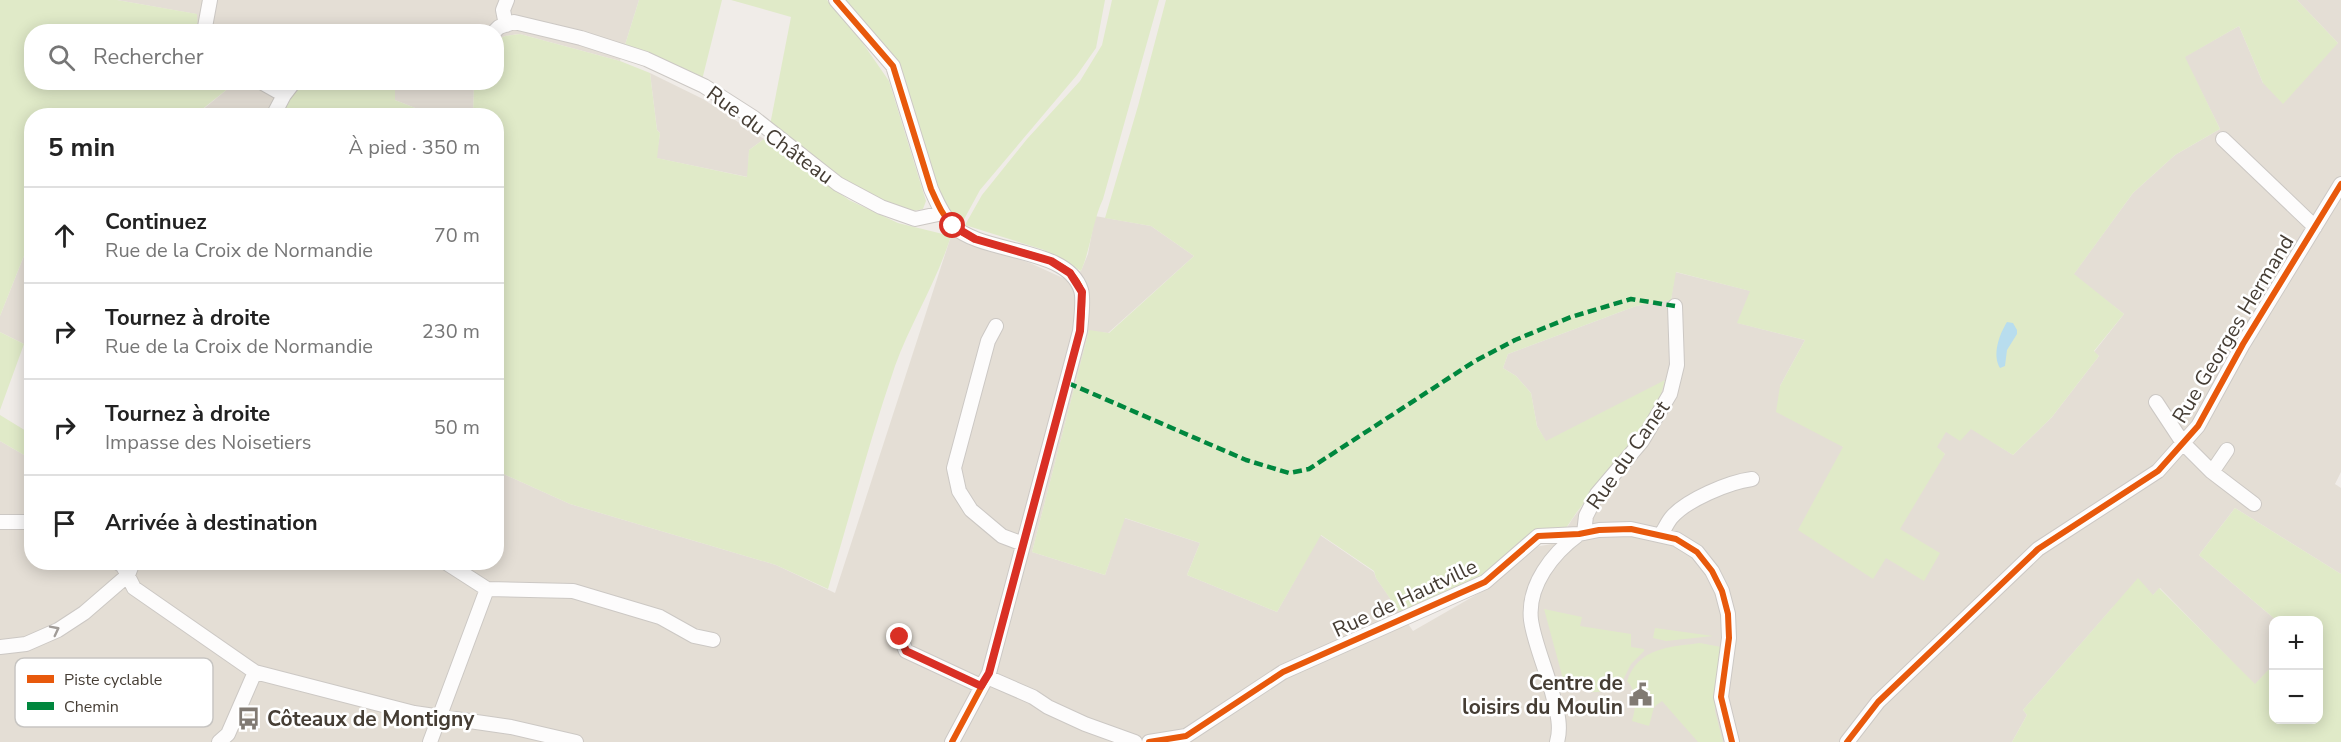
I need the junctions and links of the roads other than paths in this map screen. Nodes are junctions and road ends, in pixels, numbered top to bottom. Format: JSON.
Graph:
{"nodes":[{"id":1,"x":210,"y":0,"type":"edge"},
{"id":2,"x":507,"y":0,"type":"edge"},
{"id":3,"x":836,"y":0,"type":"edge"},
{"id":4,"x":206,"y":24,"type":"edge"},
{"id":5,"x":501,"y":24,"type":"edge"},
{"id":6,"x":504,"y":26,"type":"edge"},
{"id":7,"x":275,"y":90,"type":"edge"},
{"id":8,"x":288,"y":90,"type":"edge"},
{"id":9,"x":284,"y":95,"type":"junction"},
{"id":10,"x":277,"y":108,"type":"edge"},
{"id":11,"x":2223,"y":139,"type":"dead end"},
{"id":12,"x":2341,"y":184,"type":"edge"},
{"id":13,"x":943,"y":213,"type":"junction"},
{"id":14,"x":2315,"y":227,"type":"junction"},
{"id":15,"x":1675,"y":306,"type":"dead end"},
{"id":16,"x":996,"y":326,"type":"dead end"},
{"id":17,"x":2156,"y":402,"type":"dead end"},
{"id":18,"x":2183,"y":442,"type":"junction"},
{"id":19,"x":2227,"y":450,"type":"dead end"},
{"id":20,"x":2212,"y":472,"type":"junction"},
{"id":21,"x":1752,"y":479,"type":"dead end"},
{"id":22,"x":2254,"y":504,"type":"dead end"},
{"id":23,"x":0,"y":522,"type":"edge"},
{"id":24,"x":24,"y":522,"type":"edge"},
{"id":25,"x":1582,"y":534,"type":"junction"},
{"id":26,"x":1661,"y":535,"type":"junction"},
{"id":27,"x":1023,"y":544,"type":"junction"},
{"id":28,"x":129,"y":570,"type":"edge"},
{"id":29,"x":130,"y":570,"type":"edge"},
{"id":30,"x":457,"y":570,"type":"edge"},
{"id":31,"x":487,"y":589,"type":"junction"},
{"id":32,"x":900,"y":637,"type":"dead end"},
{"id":33,"x":713,"y":640,"type":"dead end"},
{"id":34,"x":0,"y":646,"type":"edge"},
{"id":35,"x":255,"y":672,"type":"junction"},
{"id":36,"x":984,"y":682,"type":"junction"},
{"id":37,"x":438,"y":717,"type":"junction"},
{"id":38,"x":1181,"y":740,"type":"edge"},
{"id":39,"x":219,"y":742,"type":"edge"},
{"id":40,"x":430,"y":742,"type":"edge"},
{"id":41,"x":576,"y":742,"type":"edge"},
{"id":42,"x":952,"y":742,"type":"edge"},
{"id":43,"x":1135,"y":742,"type":"edge"},
{"id":44,"x":1149,"y":742,"type":"edge"},
{"id":45,"x":1557,"y":742,"type":"edge"},
{"id":46,"x":1732,"y":742,"type":"edge"},
{"id":47,"x":1847,"y":742,"type":"edge"}],
"edges":[{"from":1,"to":4,"type":"street"},
{"from":2,"to":5,"type":"street"},
{"from":3,"to":13,"type":"street"},
{"from":6,"to":13,"type":"street","name":"Rue du Château"},
{"from":7,"to":9,"type":"street"},
{"from":8,"to":9,"type":"street"},
{"from":9,"to":10,"type":"street"},
{"from":11,"to":14,"type":"street"},
{"from":12,"to":14,"type":"street","name":"Rue Georges Hermand"},
{"from":13,"to":27,"type":"street"},
{"from":14,"to":18,"type":"street","name":"Rue Georges Hermand"},
{"from":15,"to":25,"type":"street","name":"Rue du Canet"},
{"from":16,"to":27,"type":"street"},
{"from":17,"to":18,"type":"street"},
{"from":18,"to":20,"type":"street"},
{"from":18,"to":47,"type":"street","name":"Rue Georges Hermand"},
{"from":19,"to":20,"type":"street"},
{"from":20,"to":22,"type":"street"},
{"from":21,"to":26,"type":"street"},
{"from":23,"to":24,"type":"street"},
{"from":25,"to":26,"type":"street","name":"Rue de Hautville"},
{"from":25,"to":38,"type":"street","name":"Rue de Hautville"},
{"from":25,"to":45,"type":"street"},
{"from":26,"to":46,"type":"street","name":"Rue de Hautville"},
{"from":27,"to":36,"type":"street"},
{"from":34,"to":28,"type":"street","one_way":true},
{"from":29,"to":35,"type":"street"},
{"from":30,"to":31,"type":"street"},
{"from":31,"to":33,"type":"street"},
{"from":31,"to":37,"type":"street"},
{"from":32,"to":36,"type":"street"},
{"from":35,"to":37,"type":"street"},
{"from":35,"to":39,"type":"street"},
{"from":36,"to":42,"type":"street"},
{"from":36,"to":43,"type":"street"},
{"from":37,"to":40,"type":"street"},
{"from":37,"to":41,"type":"street"},
{"from":38,"to":44,"type":"street","name":"Rue de Hautville"}]}
